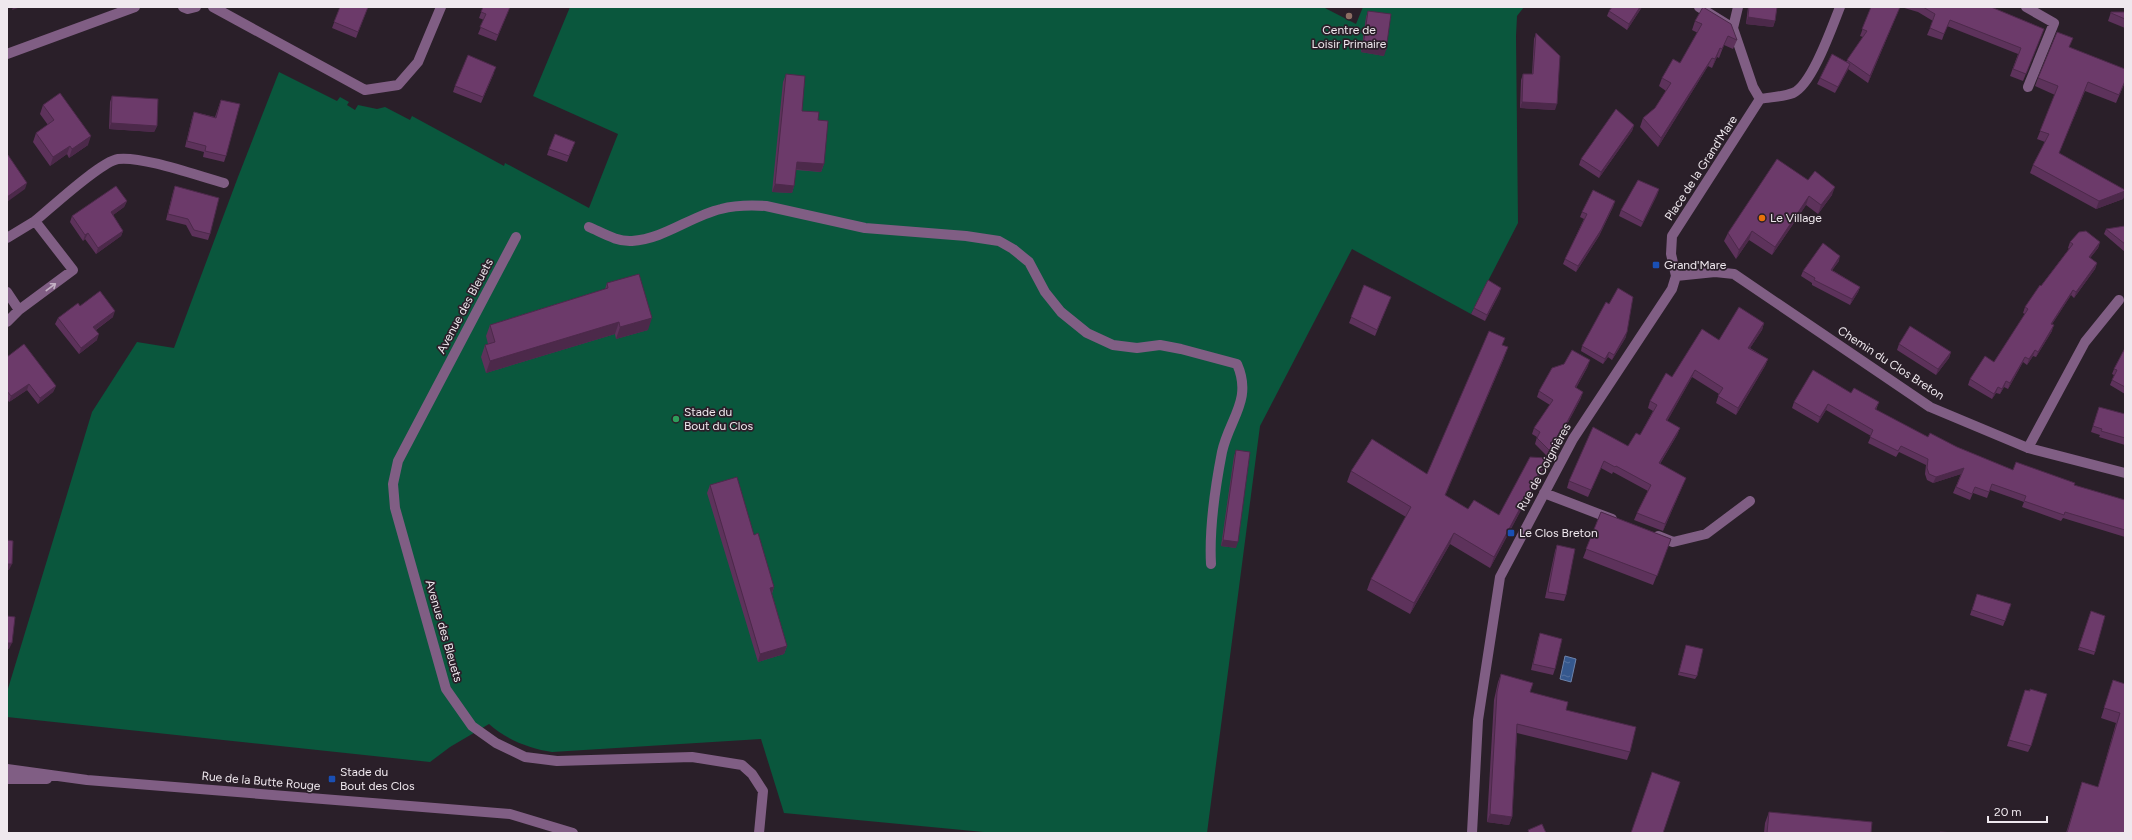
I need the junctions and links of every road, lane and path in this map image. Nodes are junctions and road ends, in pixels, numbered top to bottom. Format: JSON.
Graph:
{"nodes":[{"id":1,"x":135,"y":7,"type":"edge"},
{"id":2,"x":183,"y":7,"type":"edge"},
{"id":3,"x":196,"y":7,"type":"edge"},
{"id":4,"x":213,"y":7,"type":"edge"},
{"id":5,"x":441,"y":7,"type":"edge"},
{"id":6,"x":1699,"y":7,"type":"edge"},
{"id":7,"x":1738,"y":7,"type":"edge"},
{"id":8,"x":1840,"y":7,"type":"edge"},
{"id":9,"x":2026,"y":7,"type":"edge"},
{"id":10,"x":1733,"y":28,"type":"junction"},
{"id":11,"x":7,"y":54,"type":"edge"},
{"id":12,"x":2028,"y":87,"type":"dead end"},
{"id":13,"x":1760,"y":99,"type":"junction"},
{"id":14,"x":224,"y":183,"type":"dead end"},
{"id":15,"x":35,"y":221,"type":"junction"},
{"id":16,"x":589,"y":228,"type":"dead end"},
{"id":17,"x":516,"y":237,"type":"dead end"},
{"id":18,"x":7,"y":238,"type":"edge"},
{"id":19,"x":1676,"y":276,"type":"junction"},
{"id":20,"x":7,"y":292,"type":"edge"},
{"id":21,"x":2119,"y":300,"type":"dead end"},
{"id":22,"x":19,"y":310,"type":"junction"},
{"id":23,"x":7,"y":322,"type":"edge"},
{"id":24,"x":2028,"y":448,"type":"junction"},
{"id":25,"x":2125,"y":473,"type":"edge"},
{"id":26,"x":1544,"y":493,"type":"junction"},
{"id":27,"x":1750,"y":501,"type":"dead end"},
{"id":28,"x":1623,"y":523,"type":"edge"},
{"id":29,"x":1645,"y":531,"type":"edge"},
{"id":30,"x":1211,"y":564,"type":"dead end"},
{"id":31,"x":7,"y":769,"type":"edge"},
{"id":32,"x":7,"y":779,"type":"edge"},
{"id":33,"x":87,"y":780,"type":"junction"},
{"id":34,"x":573,"y":833,"type":"edge"},
{"id":35,"x":759,"y":833,"type":"edge"},
{"id":36,"x":1472,"y":833,"type":"edge"}],
"edges":[{"from":1,"to":11,"type":"street"},
{"from":2,"to":3,"type":"street"},
{"from":4,"to":5,"type":"street"},
{"from":6,"to":10,"type":"street"},
{"from":7,"to":10,"type":"street"},
{"from":8,"to":13,"type":"street"},
{"from":9,"to":12,"type":"street"},
{"from":10,"to":13,"type":"street"},
{"from":13,"to":19,"type":"street","name":"Place de la Grand'Mare"},
{"from":14,"to":15,"type":"street"},
{"from":15,"to":18,"type":"street"},
{"from":22,"to":15,"type":"street","one_way":true},
{"from":16,"to":30,"type":"street"},
{"from":17,"to":35,"type":"street","name":"Avenue des Bleuets"},
{"from":19,"to":24,"type":"street","name":"Chemin du Clos Breton"},
{"from":19,"to":26,"type":"street","name":"Rue de Coignières"},
{"from":20,"to":22,"type":"street"},
{"from":21,"to":24,"type":"street"},
{"from":22,"to":23,"type":"street"},
{"from":24,"to":25,"type":"street","name":"Chemin du Clos Breton"},
{"from":26,"to":28,"type":"street"},
{"from":26,"to":36,"type":"street","name":"Rue de Coignières"},
{"from":27,"to":29,"type":"street"},
{"from":31,"to":33,"type":"street","name":"Rue de la Butte Rouge"},
{"from":32,"to":33,"type":"street","name":"Rue de la Butte Rouge"},
{"from":33,"to":34,"type":"street","name":"Rue de la Butte Rouge"}]}
